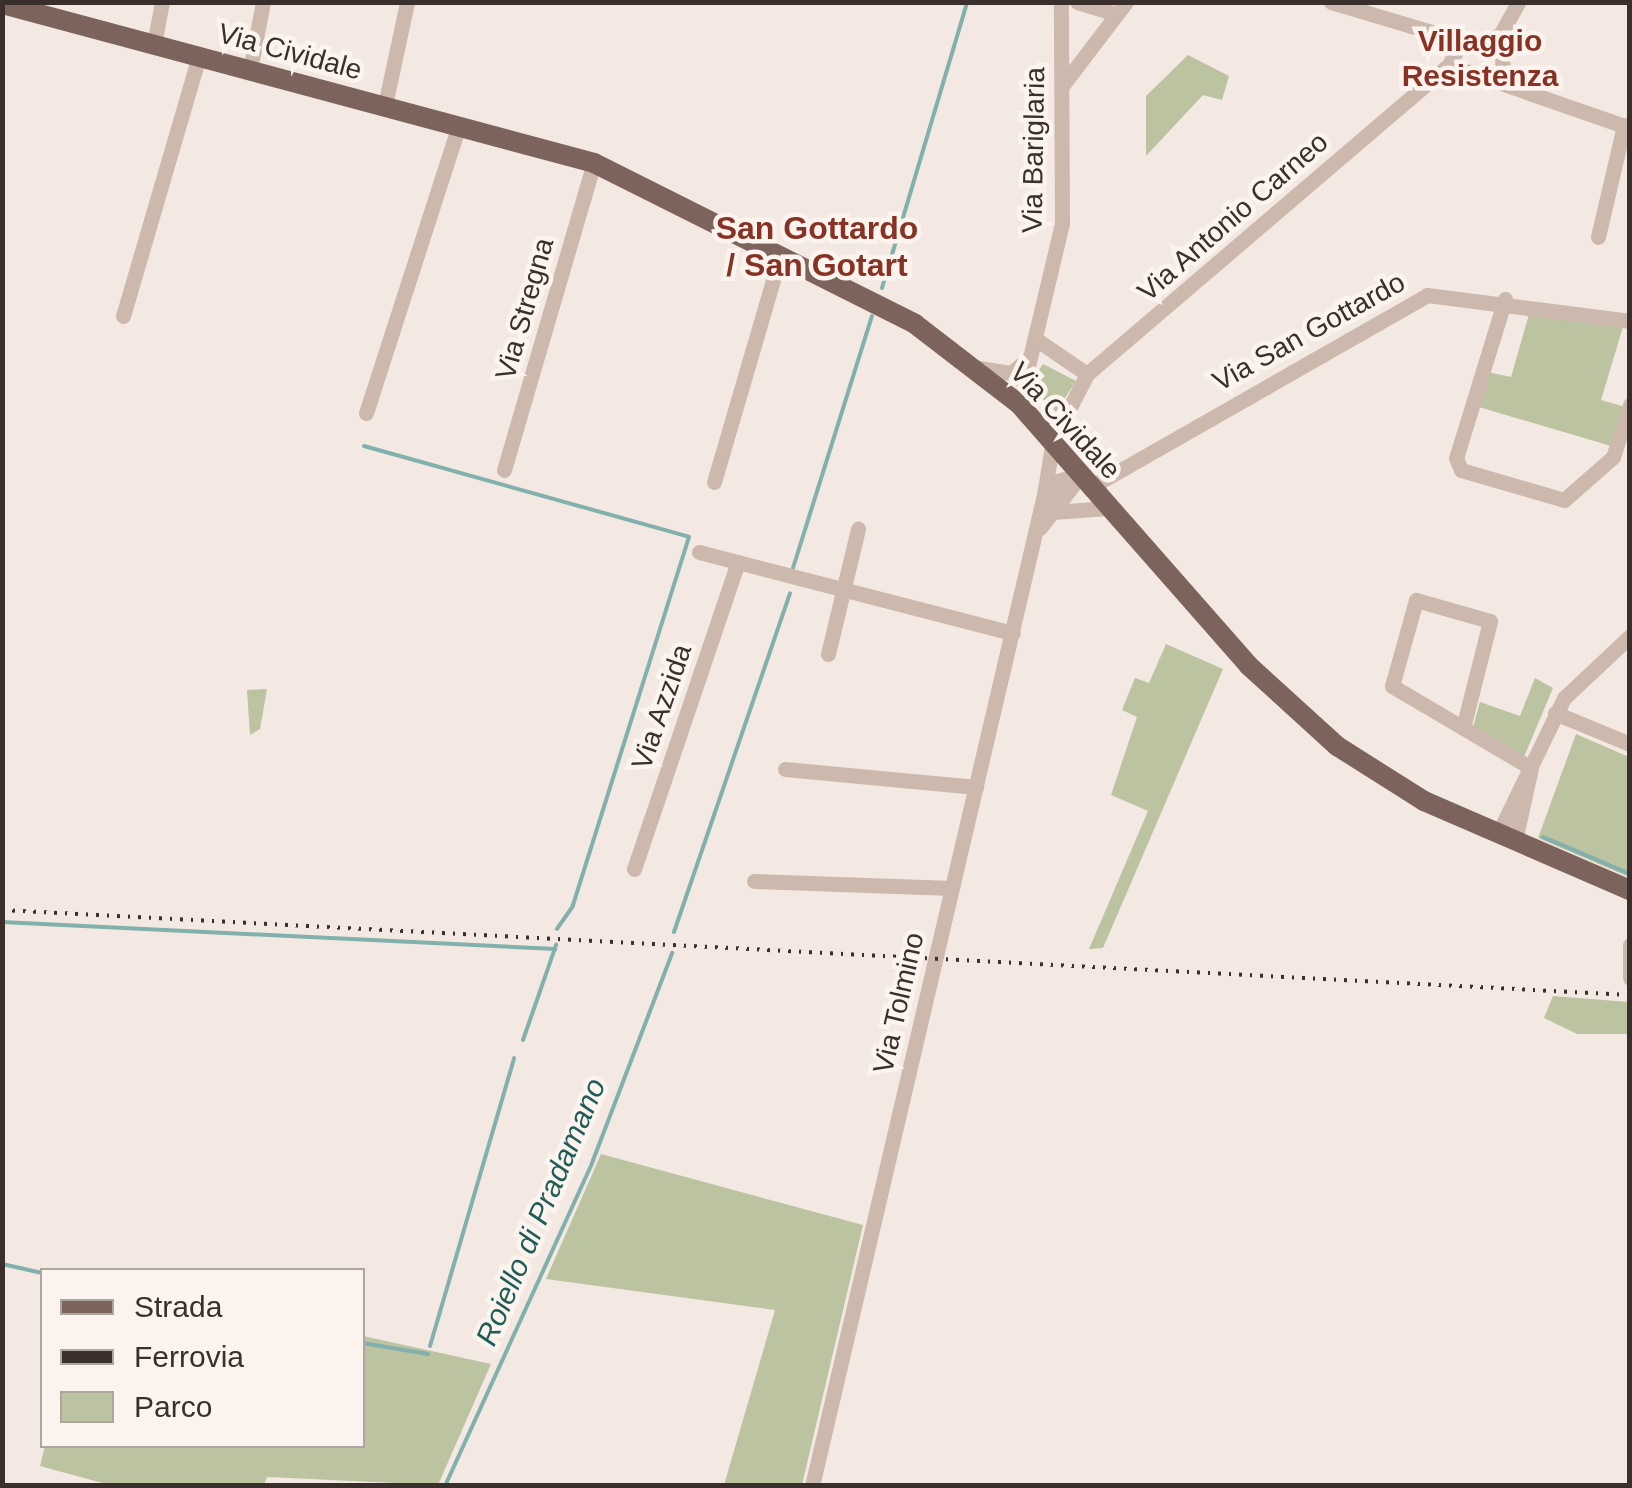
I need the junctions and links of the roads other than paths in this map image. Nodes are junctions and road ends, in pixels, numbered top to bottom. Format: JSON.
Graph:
{"nodes":[{"id":1,"x":162,"y":2,"type":"edge"},
{"id":2,"x":264,"y":2,"type":"edge"},
{"id":3,"x":407,"y":2,"type":"edge"},
{"id":4,"x":1060,"y":2,"type":"edge"},
{"id":5,"x":1331,"y":2,"type":"edge"},
{"id":6,"x":1518,"y":2,"type":"edge"},
{"id":7,"x":2,"y":4,"type":"edge"},
{"id":8,"x":1082,"y":6,"type":"edge"},
{"id":9,"x":1120,"y":8,"type":"edge"},
{"id":10,"x":67,"y":12,"type":"edge"},
{"id":11,"x":1060,"y":25,"type":"junction"},
{"id":12,"x":1500,"y":35,"type":"junction"},
{"id":13,"x":1093,"y":41,"type":"junction"},
{"id":14,"x":1460,"y":43,"type":"junction"},
{"id":15,"x":154,"y":45,"type":"junction"},
{"id":16,"x":198,"y":56,"type":"junction"},
{"id":17,"x":1449,"y":64,"type":"junction"},
{"id":18,"x":250,"y":70,"type":"junction"},
{"id":19,"x":1504,"y":81,"type":"junction"},
{"id":20,"x":1062,"y":86,"type":"junction"},
{"id":21,"x":385,"y":105,"type":"junction"},
{"id":22,"x":459,"y":125,"type":"junction"},
{"id":23,"x":1627,"y":126,"type":"edge"},
{"id":24,"x":594,"y":163,"type":"junction"},
{"id":25,"x":1598,"y":238,"type":"dead end"},
{"id":26,"x":780,"y":256,"type":"junction"},
{"id":27,"x":1505,"y":299,"type":"junction"},
{"id":28,"x":124,"y":316,"type":"dead end"},
{"id":29,"x":1630,"y":320,"type":"edge"},
{"id":30,"x":1034,"y":348,"type":"junction"},
{"id":31,"x":976,"y":368,"type":"junction"},
{"id":32,"x":1087,"y":374,"type":"junction"},
{"id":33,"x":1019,"y":404,"type":"junction"},
{"id":34,"x":1630,"y":405,"type":"edge"},
{"id":35,"x":366,"y":414,"type":"dead end"},
{"id":36,"x":1053,"y":440,"type":"junction"},
{"id":37,"x":504,"y":470,"type":"dead end"},
{"id":38,"x":1086,"y":481,"type":"junction"},
{"id":39,"x":714,"y":482,"type":"dead end"},
{"id":40,"x":1046,"y":506,"type":"junction"},
{"id":41,"x":1108,"y":508,"type":"junction"},
{"id":42,"x":858,"y":530,"type":"dead end"},
{"id":43,"x":699,"y":552,"type":"dead end"},
{"id":44,"x":738,"y":562,"type":"junction"},
{"id":45,"x":843,"y":589,"type":"junction"},
{"id":46,"x":1013,"y":633,"type":"junction"},
{"id":47,"x":1630,"y":636,"type":"edge"},
{"id":48,"x":828,"y":654,"type":"dead end"},
{"id":49,"x":1556,"y":713,"type":"junction"},
{"id":50,"x":1463,"y":728,"type":"junction"},
{"id":51,"x":1630,"y":744,"type":"edge"},
{"id":52,"x":1531,"y":768,"type":"junction"},
{"id":53,"x":786,"y":769,"type":"dead end"},
{"id":54,"x":976,"y":788,"type":"junction"},
{"id":55,"x":1506,"y":838,"type":"junction"},
{"id":56,"x":634,"y":869,"type":"dead end"},
{"id":57,"x":754,"y":881,"type":"dead end"},
{"id":58,"x":952,"y":888,"type":"junction"},
{"id":59,"x":1630,"y":890,"type":"edge"},
{"id":60,"x":1630,"y":945,"type":"edge"},
{"id":61,"x":1630,"y":978,"type":"edge"},
{"id":62,"x":812,"y":1486,"type":"edge"}],
"edges":[{"from":1,"to":15,"type":"street"},
{"from":2,"to":18,"type":"street"},
{"from":3,"to":21,"type":"street","name":"Via Cividale"},
{"from":4,"to":11,"type":"street","name":"Via Bariglaria"},
{"from":5,"to":14,"type":"street"},
{"from":6,"to":12,"type":"street"},
{"from":7,"to":10,"type":"main road","name":"Via Cividale"},
{"from":8,"to":9,"type":"street"},
{"from":8,"to":11,"type":"street"},
{"from":9,"to":13,"type":"street"},
{"from":10,"to":15,"type":"main road","name":"Via Cividale"},
{"from":11,"to":13,"type":"street"},
{"from":11,"to":20,"type":"street","name":"Via Bariglaria"},
{"from":12,"to":14,"type":"street"},
{"from":12,"to":19,"type":"street"},
{"from":13,"to":20,"type":"street"},
{"from":14,"to":17,"type":"street","name":"Via Antonio Carneo"},
{"from":15,"to":16,"type":"main road","name":"Via Cividale"},
{"from":16,"to":18,"type":"main road","name":"Via Cividale"},
{"from":16,"to":28,"type":"street"},
{"from":17,"to":19,"type":"street"},
{"from":17,"to":32,"type":"street","name":"Via Antonio Carneo"},
{"from":18,"to":21,"type":"main road","name":"Via Cividale"},
{"from":19,"to":23,"type":"street"},
{"from":20,"to":30,"type":"street","name":"Via Bariglaria"},
{"from":21,"to":22,"type":"main road","name":"Via Cividale"},
{"from":22,"to":24,"type":"main road","name":"Via Cividale"},
{"from":22,"to":35,"type":"street"},
{"from":23,"to":25,"type":"street"},
{"from":24,"to":26,"type":"main road","name":"Via Cividale"},
{"from":24,"to":37,"type":"street","name":"Via Stregna"},
{"from":26,"to":31,"type":"main road","name":"Via Cividale"},
{"from":26,"to":39,"type":"street"},
{"from":27,"to":29,"type":"street","name":"Via San Gottardo"},
{"from":27,"to":34,"type":"street"},
{"from":27,"to":38,"type":"street","name":"Via San Gottardo"},
{"from":30,"to":31,"type":"street"},
{"from":30,"to":32,"type":"street"},
{"from":30,"to":33,"type":"street","name":"Via Bariglaria"},
{"from":31,"to":33,"type":"main road","name":"Via Cividale"},
{"from":32,"to":36,"type":"street","name":"Via Antonio Carneo"},
{"from":33,"to":36,"type":"main road","name":"Via Cividale"},
{"from":36,"to":38,"type":"main road","name":"Via Cividale"},
{"from":36,"to":40,"type":"street","name":"Via Tolmino"},
{"from":38,"to":40,"type":"street","name":"Via Tolmino"},
{"from":38,"to":41,"type":"main road","name":"Via Cividale"},
{"from":40,"to":41,"type":"street"},
{"from":40,"to":46,"type":"street","name":"Via Tolmino"},
{"from":41,"to":55,"type":"main road","name":"Via Cividale"},
{"from":42,"to":45,"type":"street"},
{"from":43,"to":44,"type":"street"},
{"from":44,"to":45,"type":"street"},
{"from":44,"to":56,"type":"street","name":"Via Azzida"},
{"from":45,"to":46,"type":"street"},
{"from":45,"to":48,"type":"street"},
{"from":46,"to":54,"type":"street","name":"Via Tolmino"},
{"from":47,"to":49,"type":"street"},
{"from":49,"to":51,"type":"street"},
{"from":49,"to":52,"type":"street"},
{"from":50,"to":50,"type":"street"},
{"from":50,"to":52,"type":"street"},
{"from":52,"to":55,"type":"street"},
{"from":53,"to":54,"type":"street"},
{"from":54,"to":58,"type":"street","name":"Via Tolmino"},
{"from":55,"to":59,"type":"main road","name":"Via Cividale"},
{"from":57,"to":58,"type":"street"},
{"from":58,"to":62,"type":"street","name":"Via Tolmino"},
{"from":60,"to":61,"type":"street"}]}
